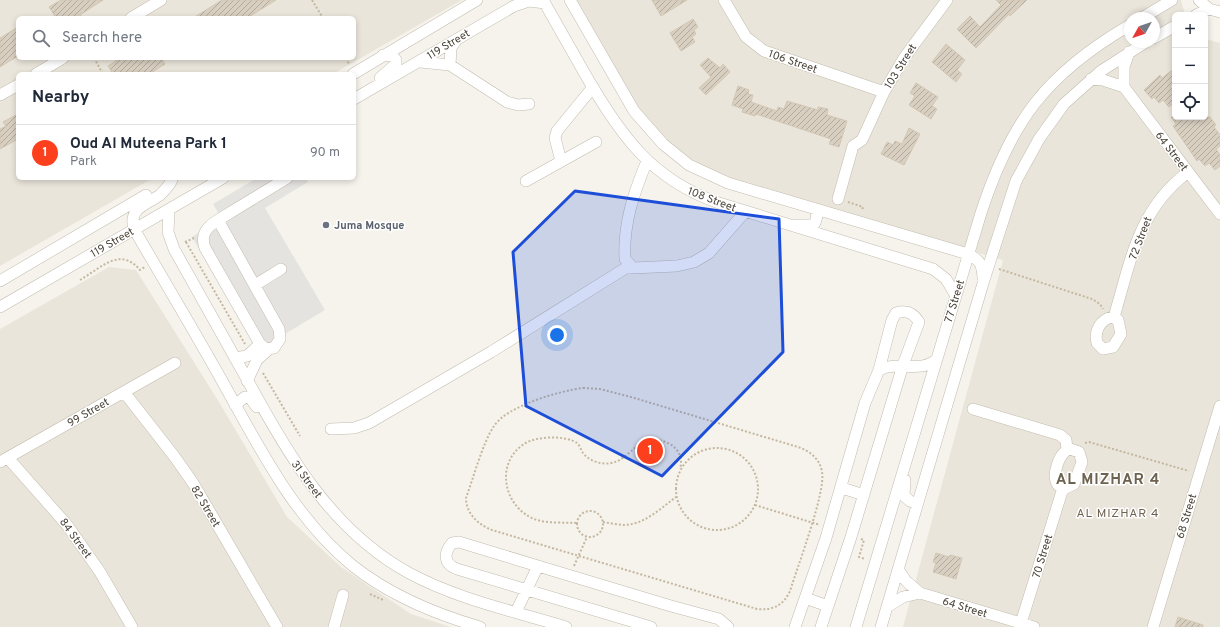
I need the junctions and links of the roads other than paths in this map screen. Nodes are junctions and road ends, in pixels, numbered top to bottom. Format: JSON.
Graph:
{"nodes":[{"id":1,"x":161,"y":0,"type":"edge"},
{"id":2,"x":477,"y":0,"type":"edge"},
{"id":3,"x":570,"y":0,"type":"edge"},
{"id":4,"x":724,"y":0,"type":"edge"},
{"id":5,"x":947,"y":0,"type":"edge"},
{"id":6,"x":1172,"y":0,"type":"edge"},
{"id":7,"x":1199,"y":0,"type":"edge"},
{"id":8,"x":544,"y":2,"type":"edge"},
{"id":9,"x":1214,"y":10,"type":"edge"},
{"id":10,"x":1152,"y":12,"type":"edge"},
{"id":11,"x":134,"y":16,"type":"edge"},
{"id":12,"x":1172,"y":28,"type":"edge"},
{"id":13,"x":1124,"y":29,"type":"edge"},
{"id":14,"x":1160,"y":35,"type":"edge"},
{"id":15,"x":457,"y":39,"type":"junction"},
{"id":16,"x":1135,"y":48,"type":"edge"},
{"id":17,"x":1128,"y":52,"type":"junction"},
{"id":18,"x":383,"y":55,"type":"junction"},
{"id":19,"x":60,"y":60,"type":"edge"},
{"id":20,"x":418,"y":62,"type":"junction"},
{"id":21,"x":450,"y":64,"type":"junction"},
{"id":22,"x":39,"y":72,"type":"edge"},
{"id":23,"x":356,"y":72,"type":"edge"},
{"id":24,"x":1091,"y":78,"type":"junction"},
{"id":25,"x":16,"y":86,"type":"edge"},
{"id":26,"x":593,"y":87,"type":"junction"},
{"id":27,"x":1124,"y":87,"type":"junction"},
{"id":28,"x":884,"y":92,"type":"junction"},
{"id":29,"x":0,"y":95,"type":"edge"},
{"id":30,"x":356,"y":98,"type":"edge"},
{"id":31,"x":529,"y":104,"type":"dead end"},
{"id":32,"x":596,"y":142,"type":"dead end"},
{"id":33,"x":561,"y":161,"type":"junction"},
{"id":34,"x":647,"y":161,"type":"junction"},
{"id":35,"x":1188,"y":172,"type":"junction"},
{"id":36,"x":172,"y":180,"type":"edge"},
{"id":37,"x":173,"y":180,"type":"edge"},
{"id":38,"x":220,"y":180,"type":"edge"},
{"id":39,"x":284,"y":180,"type":"edge"},
{"id":40,"x":526,"y":181,"type":"dead end"},
{"id":41,"x":838,"y":198,"type":"road end"},
{"id":42,"x":815,"y":209,"type":"junction"},
{"id":43,"x":169,"y":211,"type":"junction"},
{"id":44,"x":745,"y":212,"type":"junction"},
{"id":45,"x":1220,"y":214,"type":"edge"},
{"id":46,"x":218,"y":220,"type":"junction"},
{"id":47,"x":789,"y":225,"type":"junction"},
{"id":48,"x":134,"y":229,"type":"junction"},
{"id":49,"x":968,"y":254,"type":"junction"},
{"id":50,"x":629,"y":266,"type":"junction"},
{"id":51,"x":281,"y":269,"type":"dead end"},
{"id":52,"x":984,"y":280,"type":"junction"},
{"id":53,"x":0,"y":281,"type":"edge"},
{"id":54,"x":255,"y":285,"type":"junction"},
{"id":55,"x":956,"y":296,"type":"junction"},
{"id":56,"x":0,"y":307,"type":"edge"},
{"id":57,"x":1109,"y":319,"type":"road end"},
{"id":58,"x":264,"y":346,"type":"junction"},
{"id":59,"x":235,"y":358,"type":"junction"},
{"id":60,"x":253,"y":358,"type":"junction"},
{"id":61,"x":937,"y":358,"type":"junction"},
{"id":62,"x":175,"y":363,"type":"dead end"},
{"id":63,"x":903,"y":365,"type":"junction"},
{"id":64,"x":879,"y":370,"type":"junction"},
{"id":65,"x":247,"y":381,"type":"junction"},
{"id":66,"x":124,"y":392,"type":"junction"},
{"id":67,"x":235,"y":405,"type":"junction"},
{"id":68,"x":1220,"y":406,"type":"edge"},
{"id":69,"x":973,"y":409,"type":"dead end"},
{"id":70,"x":331,"y":429,"type":"dead end"},
{"id":71,"x":1071,"y":449,"type":"junction"},
{"id":72,"x":290,"y":455,"type":"junction"},
{"id":73,"x":907,"y":458,"type":"junction"},
{"id":74,"x":4,"y":460,"type":"edge"},
{"id":75,"x":842,"y":488,"type":"junction"},
{"id":76,"x":1063,"y":488,"type":"junction"},
{"id":77,"x":864,"y":495,"type":"junction"},
{"id":78,"x":917,"y":504,"type":"junction"},
{"id":79,"x":538,"y":566,"type":"junction"},
{"id":80,"x":898,"y":569,"type":"junction"},
{"id":81,"x":527,"y":588,"type":"junction"},
{"id":82,"x":920,"y":593,"type":"junction"},
{"id":83,"x":343,"y":595,"type":"dead end"},
{"id":84,"x":805,"y":598,"type":"junction"},
{"id":85,"x":828,"y":606,"type":"junction"},
{"id":86,"x":887,"y":607,"type":"junction"},
{"id":87,"x":516,"y":612,"type":"junction"},
{"id":88,"x":1021,"y":623,"type":"junction"},
{"id":89,"x":132,"y":627,"type":"edge"},
{"id":90,"x":277,"y":627,"type":"edge"},
{"id":91,"x":334,"y":627,"type":"edge"},
{"id":92,"x":480,"y":627,"type":"edge"},
{"id":93,"x":566,"y":627,"type":"edge"},
{"id":94,"x":651,"y":627,"type":"edge"},
{"id":95,"x":728,"y":627,"type":"edge"},
{"id":96,"x":794,"y":627,"type":"edge"},
{"id":97,"x":821,"y":627,"type":"edge"},
{"id":98,"x":856,"y":627,"type":"edge"},
{"id":99,"x":881,"y":627,"type":"edge"},
{"id":100,"x":1034,"y":627,"type":"edge"},
{"id":101,"x":1153,"y":627,"type":"edge"}],
"edges":[{"from":1,"to":11,"type":"street"},
{"from":2,"to":18,"type":"street"},
{"from":3,"to":42,"type":"street","name":"108 Street"},
{"from":4,"to":28,"type":"street","name":"106 Street"},
{"from":5,"to":28,"type":"street","name":"103 Street"},
{"from":6,"to":10,"type":"street"},
{"from":7,"to":9,"type":"street"},
{"from":8,"to":15,"type":"street","name":"119 Street"},
{"from":8,"to":26,"type":"street","name":"108 Street"},
{"from":12,"to":14,"type":"street"},
{"from":13,"to":49,"type":"street","name":"77 Street"},
{"from":15,"to":20,"type":"street","name":"119 Street"},
{"from":15,"to":21,"type":"street"},
{"from":16,"to":17,"type":"street","name":"77 Street"},
{"from":17,"to":24,"type":"street","name":"77 Street"},
{"from":17,"to":27,"type":"street"},
{"from":18,"to":23,"type":"street"},
{"from":18,"to":30,"type":"street"},
{"from":19,"to":22,"type":"street"},
{"from":20,"to":21,"type":"street"},
{"from":20,"to":30,"type":"street","name":"119 Street"},
{"from":21,"to":31,"type":"street"},
{"from":24,"to":27,"type":"street"},
{"from":24,"to":52,"type":"street","name":"77 Street"},
{"from":25,"to":29,"type":"street"},
{"from":26,"to":33,"type":"street"},
{"from":26,"to":34,"type":"street","name":"108 Street"},
{"from":27,"to":35,"type":"street","name":"64 Street"},
{"from":28,"to":41,"type":"street","name":"103 Street"},
{"from":32,"to":33,"type":"street"},
{"from":33,"to":40,"type":"street"},
{"from":34,"to":44,"type":"street","name":"108 Street"},
{"from":34,"to":50,"type":"street"},
{"from":35,"to":45,"type":"street","name":"64 Street"},
{"from":35,"to":57,"type":"street","name":"72 Street"},
{"from":36,"to":53,"type":"street","name":"119 Street"},
{"from":37,"to":48,"type":"street"},
{"from":38,"to":43,"type":"street","name":"119 Street"},
{"from":39,"to":46,"type":"street"},
{"from":42,"to":47,"type":"street"},
{"from":42,"to":49,"type":"street","name":"108 Street"},
{"from":43,"to":48,"type":"street","name":"119 Street"},
{"from":43,"to":59,"type":"street","name":"31 Street"},
{"from":44,"to":47,"type":"street","name":"108 Street"},
{"from":44,"to":50,"type":"street"},
{"from":46,"to":54,"type":"street"},
{"from":46,"to":58,"type":"street"},
{"from":47,"to":55,"type":"street","name":"108 Street"},
{"from":48,"to":56,"type":"street","name":"119 Street"},
{"from":48,"to":67,"type":"street","name":"31 Street"},
{"from":49,"to":52,"type":"street"},
{"from":49,"to":55,"type":"street","name":"77 Street"},
{"from":50,"to":70,"type":"street"},
{"from":51,"to":54,"type":"street"},
{"from":52,"to":78,"type":"street","name":"77 Street"},
{"from":54,"to":58,"type":"street"},
{"from":55,"to":61,"type":"street","name":"77 Street"},
{"from":58,"to":60,"type":"street"},
{"from":59,"to":60,"type":"street"},
{"from":59,"to":65,"type":"street","name":"31 Street"},
{"from":60,"to":65,"type":"street"},
{"from":61,"to":63,"type":"street"},
{"from":61,"to":73,"type":"street","name":"77 Street"},
{"from":62,"to":66,"type":"street","name":"99 Street"},
{"from":63,"to":64,"type":"street"},
{"from":63,"to":64,"type":"street"},
{"from":63,"to":77,"type":"street"},
{"from":64,"to":75,"type":"street"},
{"from":65,"to":72,"type":"street","name":"31 Street"},
{"from":66,"to":74,"type":"street","name":"99 Street"},
{"from":66,"to":90,"type":"street","name":"82 Street"},
{"from":67,"to":72,"type":"street"},
{"from":67,"to":92,"type":"street","name":"31 Street"},
{"from":68,"to":101,"type":"street","name":"68 Street"},
{"from":69,"to":71,"type":"street"},
{"from":71,"to":76,"type":"street"},
{"from":71,"to":76,"type":"street"},
{"from":72,"to":87,"type":"street","name":"31 Street"},
{"from":73,"to":78,"type":"street"},
{"from":73,"to":98,"type":"street","name":"77 Street"},
{"from":74,"to":89,"type":"street","name":"84 Street"},
{"from":75,"to":77,"type":"street"},
{"from":75,"to":84,"type":"street"},
{"from":76,"to":88,"type":"street","name":"70 Street"},
{"from":77,"to":85,"type":"street"},
{"from":78,"to":80,"type":"street","name":"77 Street"},
{"from":79,"to":81,"type":"street"},
{"from":79,"to":81,"type":"street"},
{"from":79,"to":95,"type":"street"},
{"from":80,"to":82,"type":"street","name":"64 Street"},
{"from":80,"to":86,"type":"street","name":"77 Street"},
{"from":81,"to":87,"type":"street"},
{"from":81,"to":94,"type":"street"},
{"from":82,"to":86,"type":"street"},
{"from":82,"to":88,"type":"street","name":"64 Street"},
{"from":83,"to":91,"type":"street"},
{"from":84,"to":85,"type":"street"},
{"from":84,"to":96,"type":"street"},
{"from":85,"to":97,"type":"street"},
{"from":86,"to":99,"type":"street","name":"77 Street"},
{"from":87,"to":93,"type":"street","name":"31 Street"},
{"from":88,"to":100,"type":"street","name":"64 Street"}]}
